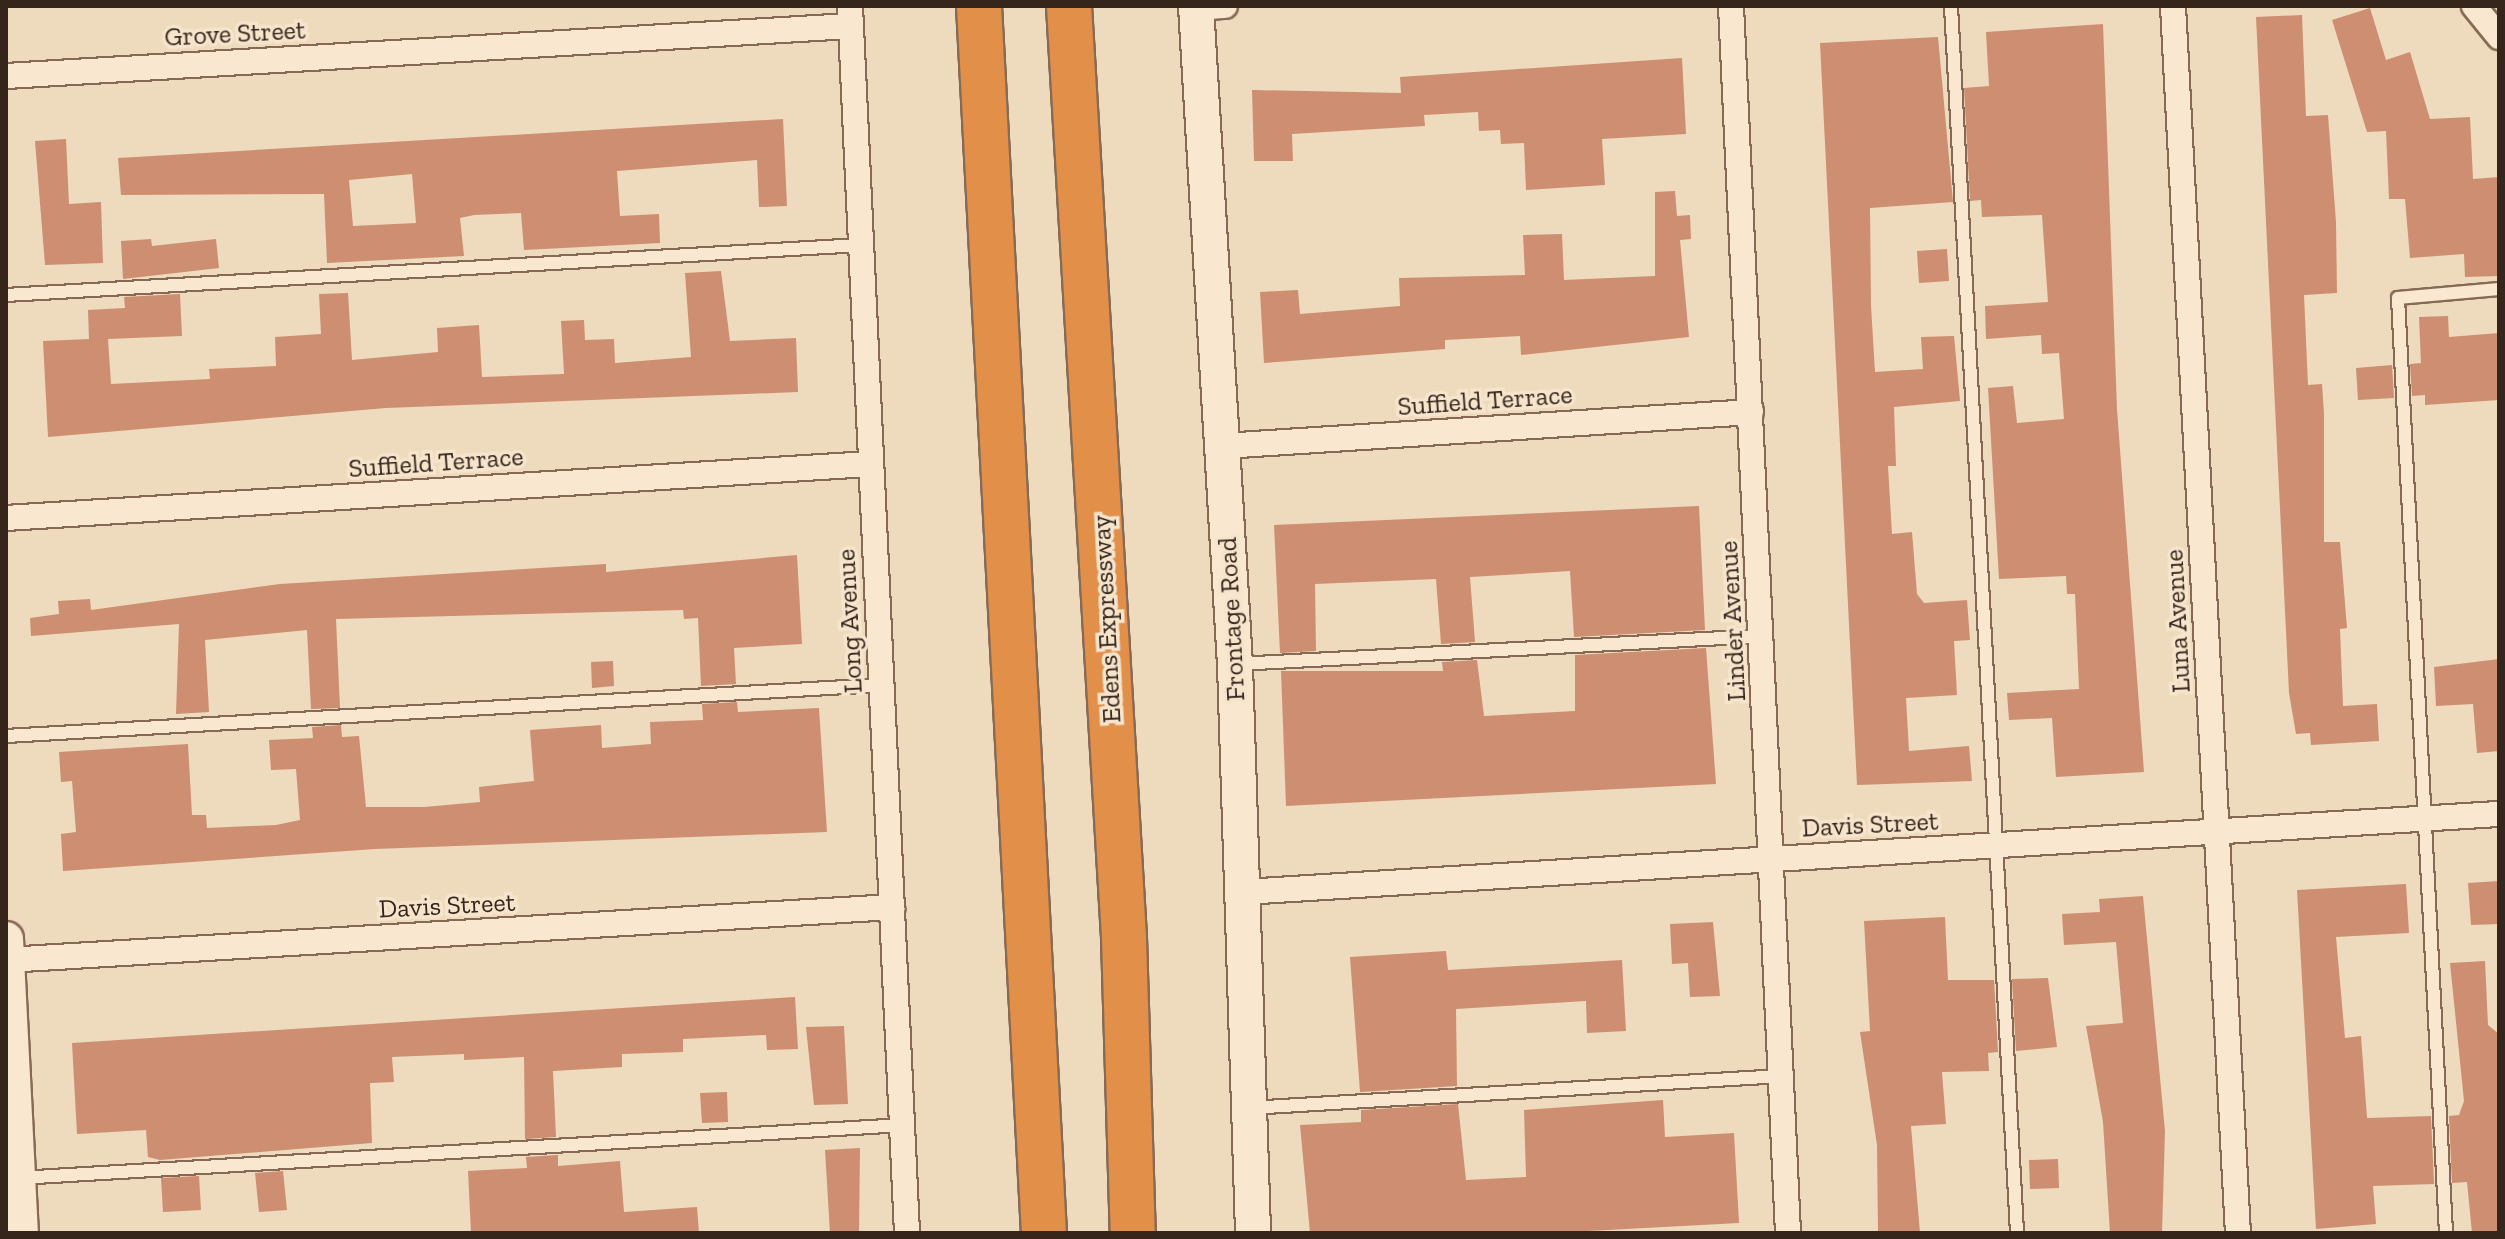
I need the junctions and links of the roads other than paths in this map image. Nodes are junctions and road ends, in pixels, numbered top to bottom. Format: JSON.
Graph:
{"nodes":[{"id":1,"x":979,"y":6,"type":"edge"},
{"id":2,"x":1069,"y":6,"type":"edge"},
{"id":3,"x":1731,"y":6,"type":"edge"},
{"id":4,"x":1951,"y":6,"type":"edge"},
{"id":5,"x":2173,"y":6,"type":"edge"},
{"id":6,"x":2474,"y":6,"type":"edge"},
{"id":7,"x":1206,"y":7,"type":"edge"},
{"id":8,"x":850,"y":16,"type":"edge"},
{"id":9,"x":2499,"y":37,"type":"edge"},
{"id":10,"x":6,"y":76,"type":"edge"},
{"id":11,"x":861,"y":245,"type":"junction"},
{"id":12,"x":2499,"y":289,"type":"edge"},
{"id":13,"x":6,"y":295,"type":"edge"},
{"id":14,"x":1751,"y":412,"type":"junction"},
{"id":15,"x":1223,"y":446,"type":"junction"},
{"id":16,"x":870,"y":464,"type":"junction"},
{"id":17,"x":6,"y":518,"type":"edge"},
{"id":18,"x":1761,"y":636,"type":"junction"},
{"id":19,"x":1235,"y":665,"type":"junction"},
{"id":20,"x":881,"y":685,"type":"junction"},
{"id":21,"x":6,"y":736,"type":"edge"},
{"id":22,"x":2499,"y":814,"type":"edge"},
{"id":23,"x":2423,"y":818,"type":"junction"},
{"id":24,"x":2217,"y":831,"type":"junction"},
{"id":25,"x":1994,"y":845,"type":"junction"},
{"id":26,"x":1773,"y":859,"type":"junction"},
{"id":27,"x":1244,"y":892,"type":"junction"},
{"id":28,"x":892,"y":907,"type":"junction"},
{"id":29,"x":6,"y":939,"type":"edge"},
{"id":30,"x":6,"y":960,"type":"edge"},
{"id":31,"x":1781,"y":1076,"type":"junction"},
{"id":32,"x":1248,"y":1108,"type":"junction"},
{"id":33,"x":902,"y":1125,"type":"junction"},
{"id":34,"x":12,"y":1179,"type":"edge"},
{"id":35,"x":21,"y":1233,"type":"edge"},
{"id":36,"x":907,"y":1233,"type":"edge"},
{"id":37,"x":1044,"y":1233,"type":"edge"},
{"id":38,"x":1133,"y":1233,"type":"edge"},
{"id":39,"x":1253,"y":1233,"type":"edge"},
{"id":40,"x":1788,"y":1233,"type":"edge"},
{"id":41,"x":2017,"y":1233,"type":"edge"},
{"id":42,"x":2238,"y":1233,"type":"edge"},
{"id":43,"x":2446,"y":1233,"type":"edge"}],
"edges":[{"from":1,"to":37,"type":"highway"},
{"from":2,"to":38,"type":"highway","name":"Edens Expressway"},
{"from":3,"to":14,"type":"street","name":"Linder Avenue"},
{"from":4,"to":25,"type":"lane"},
{"from":5,"to":24,"type":"street","name":"Luna Avenue"},
{"from":6,"to":9,"type":"street"},
{"from":7,"to":15,"type":"street","name":"Frontage Road"},
{"from":8,"to":10,"type":"street","name":"Grove Street"},
{"from":8,"to":11,"type":"street","name":"Long Avenue"},
{"from":11,"to":13,"type":"lane"},
{"from":11,"to":16,"type":"street","name":"Long Avenue"},
{"from":12,"to":23,"type":"lane"},
{"from":14,"to":15,"type":"street","name":"Suffield Terrace"},
{"from":14,"to":18,"type":"street","name":"Linder Avenue"},
{"from":15,"to":19,"type":"street","name":"Frontage Road"},
{"from":16,"to":17,"type":"street","name":"Suffield Terrace"},
{"from":16,"to":20,"type":"street","name":"Long Avenue"},
{"from":18,"to":19,"type":"lane"},
{"from":18,"to":26,"type":"street","name":"Linder Avenue"},
{"from":19,"to":27,"type":"street","name":"Frontage Road"},
{"from":20,"to":21,"type":"lane"},
{"from":20,"to":28,"type":"street","name":"Long Avenue"},
{"from":22,"to":23,"type":"street","name":"Davis Street"},
{"from":23,"to":24,"type":"street","name":"Davis Street"},
{"from":23,"to":43,"type":"lane"},
{"from":24,"to":25,"type":"street","name":"Davis Street"},
{"from":24,"to":42,"type":"street","name":"Luna Avenue"},
{"from":25,"to":26,"type":"street","name":"Davis Street"},
{"from":25,"to":41,"type":"lane"},
{"from":26,"to":27,"type":"street","name":"Davis Street"},
{"from":26,"to":31,"type":"street","name":"Linder Avenue"},
{"from":27,"to":32,"type":"street","name":"Frontage Road"},
{"from":28,"to":30,"type":"street","name":"Davis Street"},
{"from":28,"to":33,"type":"street","name":"Long Avenue"},
{"from":29,"to":30,"type":"street"},
{"from":30,"to":34,"type":"street"},
{"from":31,"to":32,"type":"lane"},
{"from":31,"to":40,"type":"street","name":"Linder Avenue"},
{"from":32,"to":39,"type":"street","name":"Frontage Road"},
{"from":33,"to":34,"type":"lane"},
{"from":33,"to":36,"type":"street","name":"Long Avenue"},
{"from":34,"to":35,"type":"street"}]}
